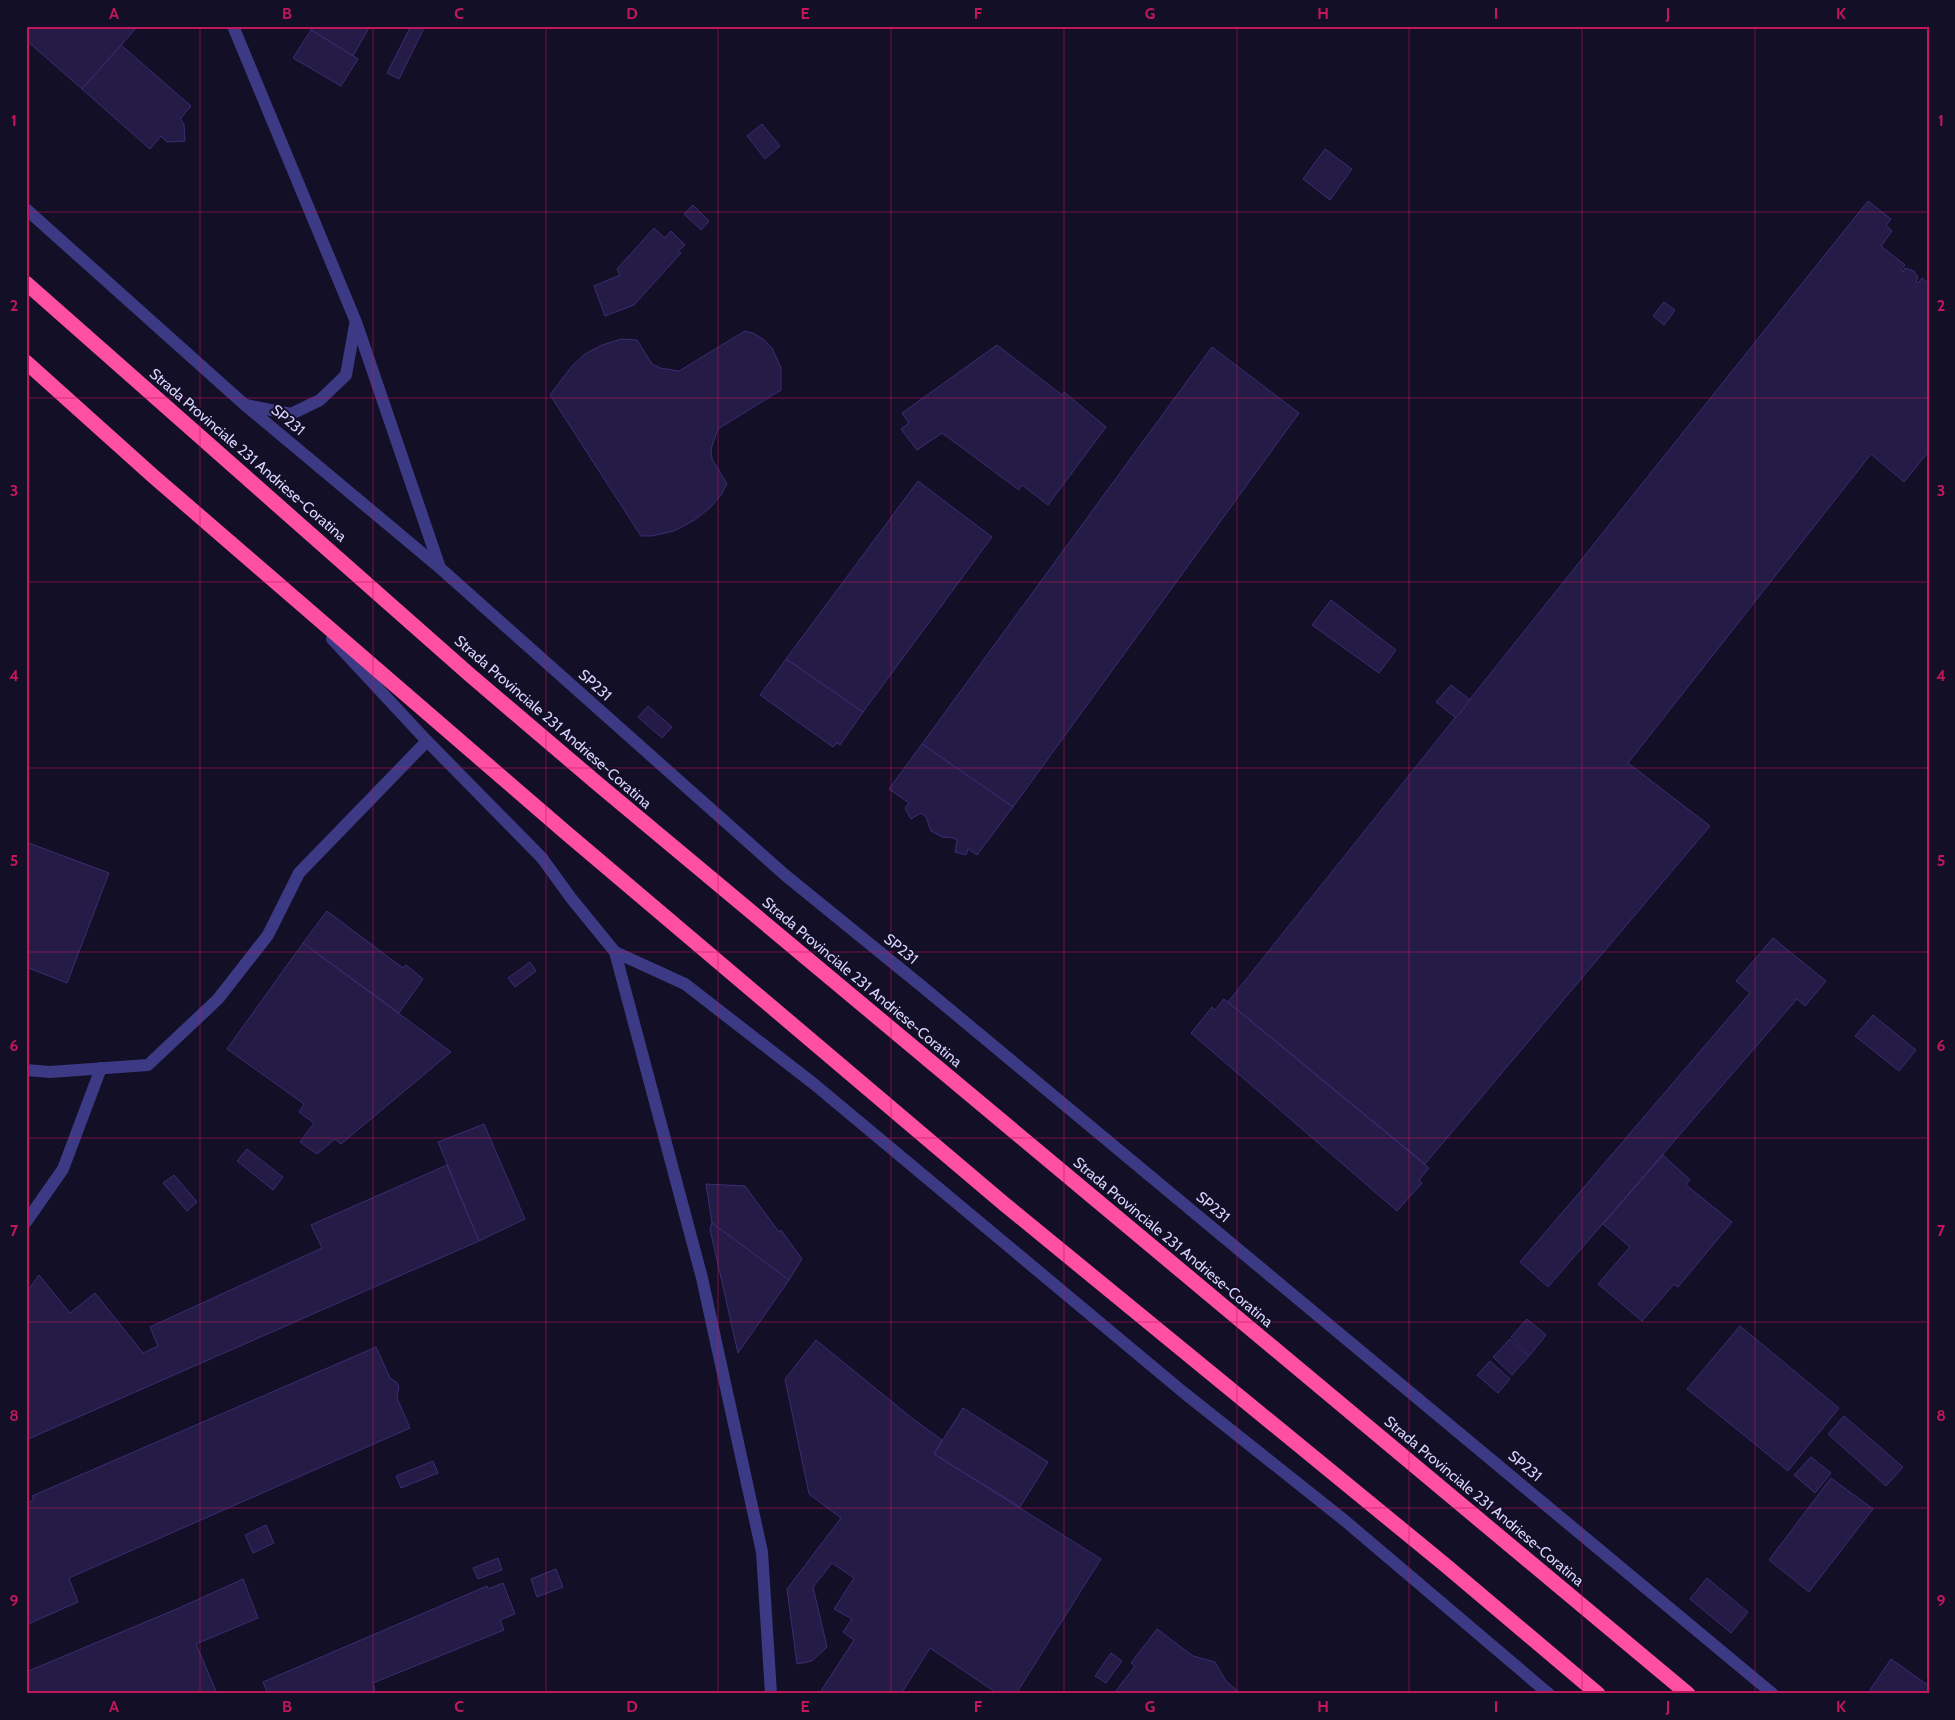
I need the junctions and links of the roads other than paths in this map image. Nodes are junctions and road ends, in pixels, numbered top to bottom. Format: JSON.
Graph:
{"nodes":[{"id":1,"x":233,"y":26,"type":"edge"},
{"id":2,"x":26,"y":209,"type":"edge"},
{"id":3,"x":26,"y":283,"type":"edge"},
{"id":4,"x":356,"y":322,"type":"junction"},
{"id":5,"x":26,"y":362,"type":"edge"},
{"id":6,"x":245,"y":405,"type":"junction"},
{"id":7,"x":247,"y":556,"type":"junction"},
{"id":8,"x":440,"y":568,"type":"junction"},
{"id":9,"x":427,"y":741,"type":"junction"},
{"id":10,"x":615,"y":952,"type":"junction"},
{"id":11,"x":101,"y":1068,"type":"junction"},
{"id":12,"x":26,"y":1070,"type":"edge"},
{"id":13,"x":26,"y":1222,"type":"edge"},
{"id":14,"x":772,"y":1694,"type":"edge"},
{"id":15,"x":1549,"y":1694,"type":"edge"},
{"id":16,"x":1598,"y":1694,"type":"edge"},
{"id":17,"x":1688,"y":1694,"type":"edge"},
{"id":18,"x":1773,"y":1694,"type":"edge"}],
"edges":[{"from":1,"to":4,"type":"street"},
{"from":2,"to":6,"type":"street","name":"SP231"},
{"from":3,"to":17,"type":"highway","name":"Strada Provinciale 231 Andriese-Coratina"},
{"from":4,"to":6,"type":"street"},
{"from":4,"to":8,"type":"street"},
{"from":5,"to":7,"type":"highway"},
{"from":6,"to":8,"type":"street","name":"SP231"},
{"from":7,"to":9,"type":"street"},
{"from":7,"to":16,"type":"highway"},
{"from":8,"to":18,"type":"street","name":"SP231"},
{"from":9,"to":10,"type":"street"},
{"from":9,"to":11,"type":"street"},
{"from":10,"to":14,"type":"street"},
{"from":10,"to":15,"type":"street"},
{"from":11,"to":12,"type":"street"},
{"from":11,"to":13,"type":"street"}]}
